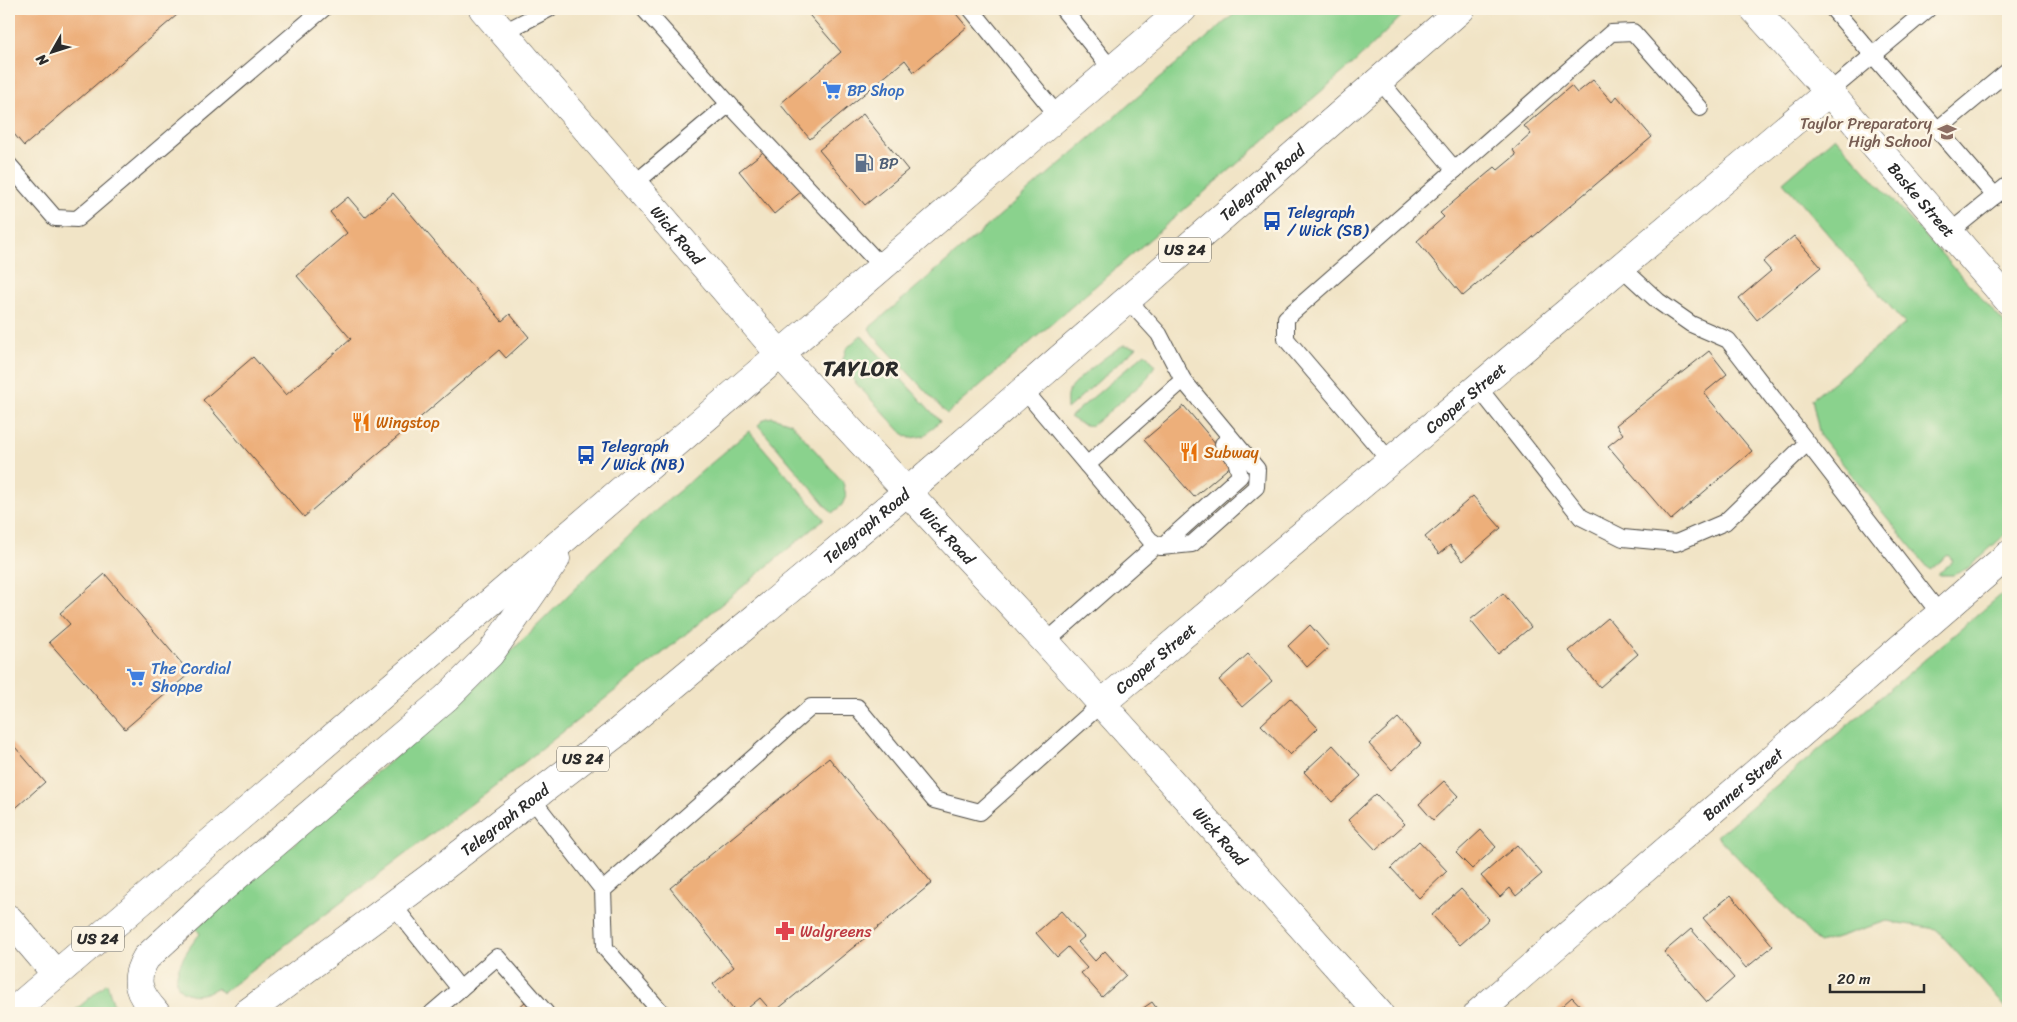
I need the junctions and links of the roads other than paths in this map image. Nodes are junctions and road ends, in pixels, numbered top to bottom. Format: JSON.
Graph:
{"nodes":[{"id":1,"x":323,"y":9,"type":"edge"},
{"id":2,"x":483,"y":9,"type":"edge"},
{"id":3,"x":549,"y":9,"type":"edge"},
{"id":4,"x":644,"y":9,"type":"edge"},
{"id":5,"x":971,"y":9,"type":"edge"},
{"id":6,"x":1062,"y":9,"type":"edge"},
{"id":7,"x":1183,"y":9,"type":"edge"},
{"id":8,"x":1461,"y":9,"type":"edge"},
{"id":9,"x":1754,"y":9,"type":"edge"},
{"id":10,"x":1833,"y":9,"type":"edge"},
{"id":11,"x":1928,"y":9,"type":"edge"},
{"id":12,"x":504,"y":32,"type":"junction"},
{"id":13,"x":1873,"y":55,"type":"junction"},
{"id":14,"x":1112,"y":70,"type":"junction"},
{"id":15,"x":2008,"y":71,"type":"edge"},
{"id":16,"x":1380,"y":81,"type":"junction"},
{"id":17,"x":1829,"y":92,"type":"junction"},
{"id":18,"x":729,"y":104,"type":"junction"},
{"id":19,"x":1700,"y":108,"type":"dead end"},
{"id":20,"x":1058,"y":116,"type":"junction"},
{"id":21,"x":1938,"y":130,"type":"junction"},
{"id":22,"x":9,"y":165,"type":"edge"},
{"id":23,"x":1455,"y":170,"type":"junction"},
{"id":24,"x":634,"y":184,"type":"junction"},
{"id":25,"x":2008,"y":185,"type":"edge"},
{"id":26,"x":1995,"y":196,"type":"junction"},
{"id":27,"x":1950,"y":232,"type":"junction"},
{"id":28,"x":882,"y":266,"type":"junction"},
{"id":29,"x":1621,"y":267,"type":"junction"},
{"id":30,"x":1128,"y":300,"type":"junction"},
{"id":31,"x":2008,"y":300,"type":"edge"},
{"id":32,"x":779,"y":353,"type":"junction"},
{"id":33,"x":1185,"y":383,"type":"junction"},
{"id":34,"x":1478,"y":387,"type":"junction"},
{"id":35,"x":1024,"y":390,"type":"junction"},
{"id":36,"x":1807,"y":443,"type":"junction"},
{"id":37,"x":1390,"y":461,"type":"junction"},
{"id":38,"x":1087,"y":465,"type":"junction"},
{"id":39,"x":908,"y":491,"type":"junction"},
{"id":40,"x":580,"y":525,"type":"junction"},
{"id":41,"x":1158,"y":546,"type":"junction"},
{"id":42,"x":2008,"y":555,"type":"edge"},
{"id":43,"x":1940,"y":614,"type":"junction"},
{"id":44,"x":1046,"y":642,"type":"junction"},
{"id":45,"x":1101,"y":704,"type":"junction"},
{"id":46,"x":532,"y":799,"type":"junction"},
{"id":47,"x":603,"y":890,"type":"junction"},
{"id":48,"x":393,"y":905,"type":"junction"},
{"id":49,"x":9,"y":919,"type":"edge"},
{"id":50,"x":56,"y":974,"type":"junction"},
{"id":51,"x":460,"y":989,"type":"junction"},
{"id":52,"x":11,"y":1013,"type":"edge"},
{"id":53,"x":156,"y":1013,"type":"edge"},
{"id":54,"x":247,"y":1013,"type":"edge"},
{"id":55,"x":432,"y":1013,"type":"edge"},
{"id":56,"x":546,"y":1013,"type":"edge"},
{"id":57,"x":662,"y":1013,"type":"edge"},
{"id":58,"x":1379,"y":1013,"type":"edge"},
{"id":59,"x":1478,"y":1013,"type":"edge"}],
"edges":[{"from":1,"to":22,"type":"lane"},
{"from":2,"to":12,"type":"main road","name":"Wick Road"},
{"from":3,"to":12,"type":"lane"},
{"from":4,"to":18,"type":"lane"},
{"from":5,"to":20,"type":"lane"},
{"from":6,"to":14,"type":"lane"},
{"from":7,"to":14,"type":"main road","number":"US 24"},
{"from":8,"to":16,"type":"main road","name":"Telegraph Road","number":"US 24"},
{"from":9,"to":17,"type":"main road","name":"Baske Street"},
{"from":10,"to":13,"type":"lane"},
{"from":11,"to":13,"type":"lane"},
{"from":12,"to":24,"type":"main road","name":"Wick Road"},
{"from":13,"to":17,"type":"lane"},
{"from":13,"to":21,"type":"lane"},
{"from":14,"to":20,"type":"main road","number":"US 24"},
{"from":15,"to":21,"type":"lane"},
{"from":16,"to":23,"type":"lane"},
{"from":16,"to":30,"type":"main road","name":"Telegraph Road","number":"US 24"},
{"from":17,"to":27,"type":"main road","name":"Baske Street"},
{"from":17,"to":29,"type":"main road","name":"Cooper Street"},
{"from":18,"to":24,"type":"lane"},
{"from":18,"to":28,"type":"lane"},
{"from":19,"to":23,"type":"lane"},
{"from":20,"to":28,"type":"main road","number":"US 24"},
{"from":21,"to":26,"type":"lane"},
{"from":23,"to":37,"type":"lane"},
{"from":24,"to":32,"type":"main road","name":"Wick Road"},
{"from":25,"to":26,"type":"lane"},
{"from":26,"to":27,"type":"lane"},
{"from":27,"to":31,"type":"main road","name":"Baske Street"},
{"from":28,"to":32,"type":"main road","number":"US 24"},
{"from":29,"to":34,"type":"main road","name":"Cooper Street"},
{"from":29,"to":36,"type":"lane"},
{"from":30,"to":33,"type":"lane"},
{"from":30,"to":35,"type":"main road","name":"Telegraph Road","number":"US 24"},
{"from":32,"to":39,"type":"main road","name":"Wick Road"},
{"from":32,"to":40,"type":"main road","number":"US 24"},
{"from":33,"to":38,"type":"lane"},
{"from":33,"to":41,"type":"lane"},
{"from":34,"to":36,"type":"lane"},
{"from":34,"to":37,"type":"main road","name":"Cooper Street"},
{"from":35,"to":38,"type":"lane"},
{"from":35,"to":39,"type":"main road","name":"Telegraph Road","number":"US 24"},
{"from":36,"to":43,"type":"lane"},
{"from":37,"to":45,"type":"main road","name":"Cooper Street"},
{"from":38,"to":41,"type":"lane"},
{"from":39,"to":44,"type":"main road","name":"Wick Road"},
{"from":39,"to":46,"type":"main road","name":"Telegraph Road","number":"US 24"},
{"from":40,"to":50,"type":"main road","number":"US 24"},
{"from":40,"to":53,"type":"main road"},
{"from":41,"to":44,"type":"lane"},
{"from":42,"to":43,"type":"main road","name":"Banner Street"},
{"from":43,"to":59,"type":"main road","name":"Banner Street"},
{"from":44,"to":45,"type":"main road","name":"Wick Road"},
{"from":45,"to":47,"type":"lane"},
{"from":45,"to":58,"type":"main road","name":"Wick Road"},
{"from":46,"to":47,"type":"lane"},
{"from":46,"to":48,"type":"main road","name":"Telegraph Road","number":"US 24"},
{"from":47,"to":57,"type":"lane"},
{"from":48,"to":51,"type":"lane"},
{"from":48,"to":54,"type":"main road","name":"Telegraph Road","number":"US 24"},
{"from":49,"to":50,"type":"main road"},
{"from":50,"to":52,"type":"main road","number":"US 24"},
{"from":51,"to":55,"type":"lane"},
{"from":51,"to":56,"type":"lane"}]}
